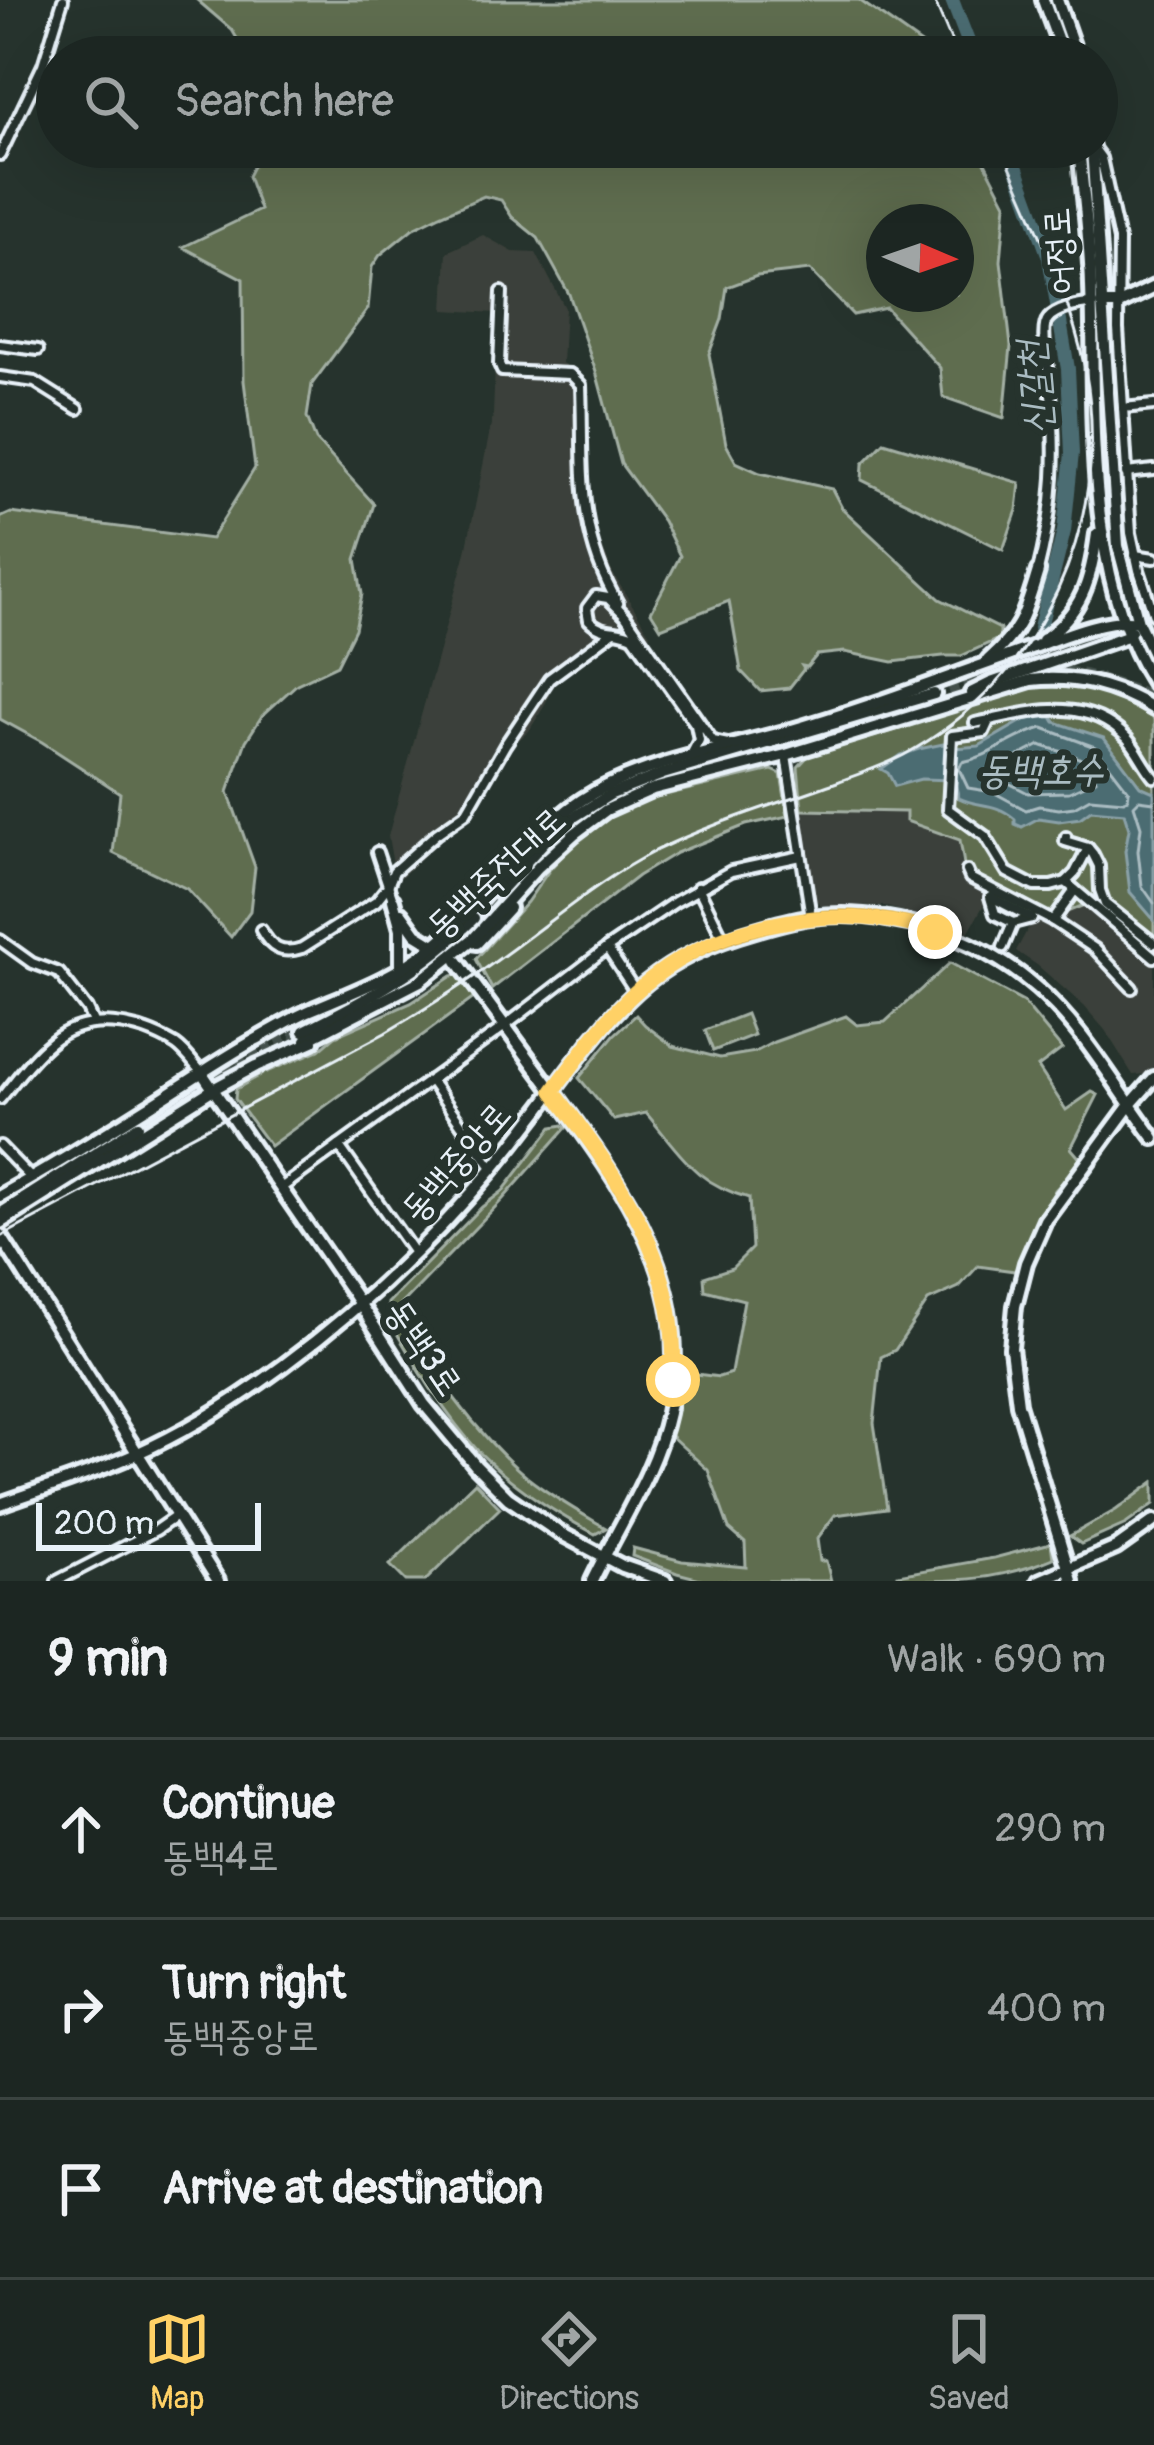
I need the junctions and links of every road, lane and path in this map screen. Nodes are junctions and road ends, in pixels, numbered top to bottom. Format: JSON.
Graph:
{"nodes":[{"id":1,"x":63,"y":0,"type":"edge"},
{"id":2,"x":1043,"y":0,"type":"edge"},
{"id":3,"x":1057,"y":0,"type":"edge"},
{"id":4,"x":52,"y":36,"type":"edge"},
{"id":5,"x":1056,"y":36,"type":"edge"},
{"id":6,"x":1070,"y":36,"type":"edge"},
{"id":7,"x":36,"y":80,"type":"edge"},
{"id":8,"x":0,"y":155,"type":"edge"},
{"id":9,"x":1082,"y":168,"type":"edge"},
{"id":10,"x":1094,"y":168,"type":"edge"},
{"id":11,"x":1103,"y":168,"type":"edge"},
{"id":12,"x":1154,"y":286,"type":"edge"},
{"id":13,"x":502,"y":292,"type":"dead end"},
{"id":14,"x":1098,"y":304,"type":"junction"},
{"id":15,"x":1119,"y":304,"type":"junction"},
{"id":16,"x":0,"y":345,"type":"edge"},
{"id":17,"x":38,"y":350,"type":"dead end"},
{"id":18,"x":0,"y":377,"type":"edge"},
{"id":19,"x":1154,"y":405,"type":"edge"},
{"id":20,"x":1123,"y":408,"type":"junction"},
{"id":21,"x":78,"y":409,"type":"dead end"},
{"id":22,"x":1154,"y":470,"type":"edge"},
{"id":23,"x":1126,"y":473,"type":"junction"},
{"id":24,"x":1100,"y":512,"type":"junction"},
{"id":25,"x":1136,"y":555,"type":"junction"},
{"id":26,"x":1154,"y":558,"type":"edge"},
{"id":27,"x":1038,"y":571,"type":"joint"},
{"id":28,"x":606,"y":583,"type":"junction"},
{"id":29,"x":604,"y":596,"type":"junction"},
{"id":30,"x":625,"y":615,"type":"junction"},
{"id":31,"x":1154,"y":615,"type":"edge"},
{"id":32,"x":1121,"y":619,"type":"junction"},
{"id":33,"x":1138,"y":622,"type":"junction"},
{"id":34,"x":596,"y":628,"type":"junction"},
{"id":35,"x":614,"y":631,"type":"junction"},
{"id":36,"x":1070,"y":635,"type":"junction"},
{"id":37,"x":1127,"y":636,"type":"junction"},
{"id":38,"x":592,"y":647,"type":"junction"},
{"id":39,"x":1031,"y":648,"type":"junction"},
{"id":40,"x":1154,"y":655,"type":"edge"},
{"id":41,"x":1052,"y":663,"type":"junction"},
{"id":42,"x":982,"y":665,"type":"junction"},
{"id":43,"x":1154,"y":684,"type":"edge"},
{"id":44,"x":934,"y":694,"type":"tunnel mouth"},
{"id":45,"x":941,"y":708,"type":"junction"},
{"id":46,"x":1154,"y":709,"type":"edge"},
{"id":47,"x":730,"y":745,"type":"junction"},
{"id":48,"x":691,"y":755,"type":"junction"},
{"id":49,"x":786,"y":755,"type":"junction"},
{"id":50,"x":658,"y":775,"type":"junction"},
{"id":51,"x":1154,"y":776,"type":"edge"},
{"id":52,"x":624,"y":779,"type":"junction"},
{"id":53,"x":551,"y":824,"type":"junction"},
{"id":54,"x":1066,"y":837,"type":"dead end"},
{"id":55,"x":541,"y":846,"type":"junction"},
{"id":56,"x":1088,"y":848,"type":"junction"},
{"id":57,"x":376,"y":852,"type":"dead end"},
{"id":58,"x":801,"y":856,"type":"junction"},
{"id":59,"x":538,"y":867,"type":"junction"},
{"id":60,"x":967,"y":871,"type":"dead end"},
{"id":61,"x":1016,"y":879,"type":"junction"},
{"id":62,"x":1066,"y":882,"type":"junction"},
{"id":63,"x":388,"y":886,"type":"junction"},
{"id":64,"x":698,"y":887,"type":"junction"},
{"id":65,"x":1075,"y":890,"type":"junction"},
{"id":66,"x":1008,"y":897,"type":"junction"},
{"id":67,"x":393,"y":900,"type":"junction"},
{"id":68,"x":811,"y":917,"type":"junction"},
{"id":69,"x":1053,"y":921,"type":"junction"},
{"id":70,"x":1006,"y":922,"type":"junction"},
{"id":71,"x":261,"y":930,"type":"dead end"},
{"id":72,"x":0,"y":940,"type":"edge"},
{"id":73,"x":724,"y":940,"type":"junction"},
{"id":74,"x":434,"y":945,"type":"junction"},
{"id":75,"x":1003,"y":947,"type":"dead end"},
{"id":76,"x":607,"y":948,"type":"junction"},
{"id":77,"x":1153,"y":951,"type":"edge"},
{"id":78,"x":458,"y":961,"type":"junction"},
{"id":79,"x":401,"y":969,"type":"junction"},
{"id":80,"x":1132,"y":988,"type":"dead end"},
{"id":81,"x":635,"y":992,"type":"junction"},
{"id":82,"x":93,"y":1022,"type":"junction"},
{"id":83,"x":506,"y":1026,"type":"junction"},
{"id":84,"x":250,"y":1042,"type":"junction"},
{"id":85,"x":256,"y":1066,"type":"junction"},
{"id":86,"x":202,"y":1073,"type":"junction"},
{"id":87,"x":1154,"y":1078,"type":"edge"},
{"id":88,"x":430,"y":1080,"type":"junction"},
{"id":89,"x":215,"y":1088,"type":"junction"},
{"id":90,"x":553,"y":1091,"type":"junction"},
{"id":91,"x":164,"y":1097,"type":"junction"},
{"id":92,"x":0,"y":1099,"type":"edge"},
{"id":93,"x":1130,"y":1106,"type":"junction"},
{"id":94,"x":169,"y":1117,"type":"junction"},
{"id":95,"x":1154,"y":1138,"type":"edge"},
{"id":96,"x":0,"y":1146,"type":"edge"},
{"id":97,"x":339,"y":1146,"type":"junction"},
{"id":98,"x":493,"y":1168,"type":"junction"},
{"id":99,"x":31,"y":1178,"type":"junction"},
{"id":100,"x":281,"y":1188,"type":"junction"},
{"id":101,"x":0,"y":1199,"type":"edge"},
{"id":102,"x":0,"y":1218,"type":"edge"},
{"id":103,"x":0,"y":1235,"type":"edge"},
{"id":104,"x":415,"y":1253,"type":"junction"},
{"id":105,"x":359,"y":1302,"type":"junction"},
{"id":106,"x":138,"y":1454,"type":"junction"},
{"id":107,"x":0,"y":1504,"type":"edge"},
{"id":108,"x":176,"y":1516,"type":"junction"},
{"id":109,"x":1154,"y":1521,"type":"edge"},
{"id":110,"x":604,"y":1555,"type":"junction"},
{"id":111,"x":1070,"y":1576,"type":"edge"},
{"id":112,"x":57,"y":1581,"type":"edge"},
{"id":113,"x":218,"y":1581,"type":"edge"},
{"id":114,"x":592,"y":1581,"type":"edge"},
{"id":115,"x":665,"y":1581,"type":"edge"},
{"id":116,"x":1040,"y":1581,"type":"edge"}],
"edges":[{"from":1,"to":4,"type":"street"},
{"from":2,"to":5,"type":"main road"},
{"from":3,"to":6,"type":"main road"},
{"from":7,"to":8,"type":"street"},
{"from":9,"to":14,"type":"main road","name":"어정로"},
{"from":10,"to":14,"type":"main road","name":"어정로"},
{"from":11,"to":15,"type":"street"},
{"from":12,"to":15,"type":"main road"},
{"from":13,"to":28,"type":"street"},
{"from":14,"to":15,"type":"main road"},
{"from":14,"to":24,"type":"main road","name":"어정로"},
{"from":14,"to":27,"type":"street"},
{"from":14,"to":33,"type":"main road","name":"어정로"},
{"from":15,"to":20,"type":"street"},
{"from":16,"to":17,"type":"street"},
{"from":18,"to":21,"type":"street"},
{"from":19,"to":20,"type":"street"},
{"from":20,"to":23,"type":"street"},
{"from":22,"to":23,"type":"street"},
{"from":23,"to":25,"type":"street"},
{"from":24,"to":32,"type":"main road","name":"어정로"},
{"from":24,"to":39,"type":"main road"},
{"from":25,"to":26,"type":"street"},
{"from":25,"to":31,"type":"street"},
{"from":27,"to":42,"type":"main road"},
{"from":28,"to":29,"type":"street"},
{"from":28,"to":30,"type":"street"},
{"from":29,"to":30,"type":"street"},
{"from":29,"to":34,"type":"street"},
{"from":30,"to":47,"type":"street"},
{"from":32,"to":33,"type":"main road"},
{"from":32,"to":36,"type":"main road"},
{"from":32,"to":37,"type":"main road","name":"어정로"},
{"from":33,"to":37,"type":"main road"},
{"from":33,"to":40,"type":"main road"},
{"from":34,"to":35,"type":"street"},
{"from":34,"to":38,"type":"street"},
{"from":35,"to":38,"type":"street"},
{"from":35,"to":48,"type":"street"},
{"from":36,"to":39,"type":"main road"},
{"from":36,"to":41,"type":"main road"},
{"from":37,"to":41,"type":"main road"},
{"from":37,"to":43,"type":"main road"},
{"from":38,"to":63,"type":"street"},
{"from":39,"to":42,"type":"main road"},
{"from":41,"to":45,"type":"main road"},
{"from":42,"to":47,"type":"main road"},
{"from":44,"to":50,"type":"main road","name":"동백죽전대로"},
{"from":45,"to":46,"type":"main road"},
{"from":45,"to":49,"type":"main road","name":"동백죽전대로"},
{"from":47,"to":48,"type":"main road"},
{"from":48,"to":52,"type":"main road"},
{"from":49,"to":58,"type":"street"},
{"from":49,"to":59,"type":"main road","name":"동백죽전대로"},
{"from":50,"to":52,"type":"main road"},
{"from":50,"to":55,"type":"main road","name":"동백죽전대로"},
{"from":51,"to":61,"type":"street"},
{"from":52,"to":53,"type":"main road"},
{"from":53,"to":55,"type":"main road"},
{"from":53,"to":74,"type":"main road"},
{"from":54,"to":56,"type":"street"},
{"from":55,"to":59,"type":"main road","name":"동백죽전대로"},
{"from":56,"to":62,"type":"street"},
{"from":56,"to":77,"type":"street"},
{"from":57,"to":63,"type":"street"},
{"from":58,"to":64,"type":"street"},
{"from":58,"to":68,"type":"street"},
{"from":59,"to":78,"type":"main road"},
{"from":60,"to":66,"type":"street"},
{"from":61,"to":62,"type":"street"},
{"from":61,"to":66,"type":"street"},
{"from":62,"to":65,"type":"street"},
{"from":63,"to":67,"type":"street"},
{"from":63,"to":71,"type":"street"},
{"from":64,"to":73,"type":"street"},
{"from":64,"to":76,"type":"street"},
{"from":65,"to":69,"type":"street"},
{"from":65,"to":77,"type":"street"},
{"from":66,"to":69,"type":"street"},
{"from":67,"to":74,"type":"main road"},
{"from":67,"to":79,"type":"main road"},
{"from":68,"to":73,"type":"main road","name":"동백중앙로"},
{"from":68,"to":93,"type":"main road","name":"동백중앙로"},
{"from":69,"to":80,"type":"street"},
{"from":70,"to":70,"type":"street"},
{"from":70,"to":75,"type":"street"},
{"from":72,"to":82,"type":"street"},
{"from":73,"to":81,"type":"main road","name":"동백중앙로"},
{"from":74,"to":79,"type":"main road"},
{"from":76,"to":81,"type":"street"},
{"from":76,"to":83,"type":"street"},
{"from":78,"to":83,"type":"main road"},
{"from":78,"to":85,"type":"main road"},
{"from":79,"to":84,"type":"main road"},
{"from":81,"to":90,"type":"main road","name":"동백중앙로"},
{"from":82,"to":86,"type":"street"},
{"from":82,"to":92,"type":"street"},
{"from":83,"to":88,"type":"street"},
{"from":83,"to":90,"type":"main road"},
{"from":84,"to":85,"type":"main road"},
{"from":84,"to":86,"type":"main road"},
{"from":85,"to":89,"type":"main road"},
{"from":86,"to":89,"type":"main road","name":"동백3로"},
{"from":86,"to":91,"type":"main road"},
{"from":87,"to":93,"type":"main road"},
{"from":88,"to":97,"type":"street"},
{"from":88,"to":98,"type":"street"},
{"from":89,"to":94,"type":"main road"},
{"from":89,"to":100,"type":"main road","name":"동백3로"},
{"from":90,"to":98,"type":"main road","name":"동백중앙로"},
{"from":90,"to":110,"type":"main road"},
{"from":91,"to":94,"type":"main road"},
{"from":91,"to":99,"type":"main road"},
{"from":93,"to":95,"type":"main road","name":"동백중앙로"},
{"from":93,"to":111,"type":"main road"},
{"from":94,"to":102,"type":"main road"},
{"from":96,"to":99,"type":"street"},
{"from":97,"to":100,"type":"street"},
{"from":97,"to":104,"type":"street"},
{"from":98,"to":104,"type":"main road","name":"동백중앙로"},
{"from":99,"to":101,"type":"main road"},
{"from":100,"to":105,"type":"main road","name":"동백3로"},
{"from":101,"to":102,"type":"main road"},
{"from":103,"to":106,"type":"main road"},
{"from":104,"to":105,"type":"main road","name":"동백중앙로"},
{"from":105,"to":106,"type":"main road","name":"동백중앙로"},
{"from":105,"to":110,"type":"main road","name":"동백3로"},
{"from":106,"to":107,"type":"main road","name":"동백중앙로"},
{"from":106,"to":108,"type":"main road"},
{"from":108,"to":112,"type":"street"},
{"from":108,"to":113,"type":"main road"},
{"from":109,"to":111,"type":"main road"},
{"from":110,"to":114,"type":"main road"},
{"from":110,"to":115,"type":"main road","name":"동백3로"},
{"from":111,"to":116,"type":"main road"}]}
